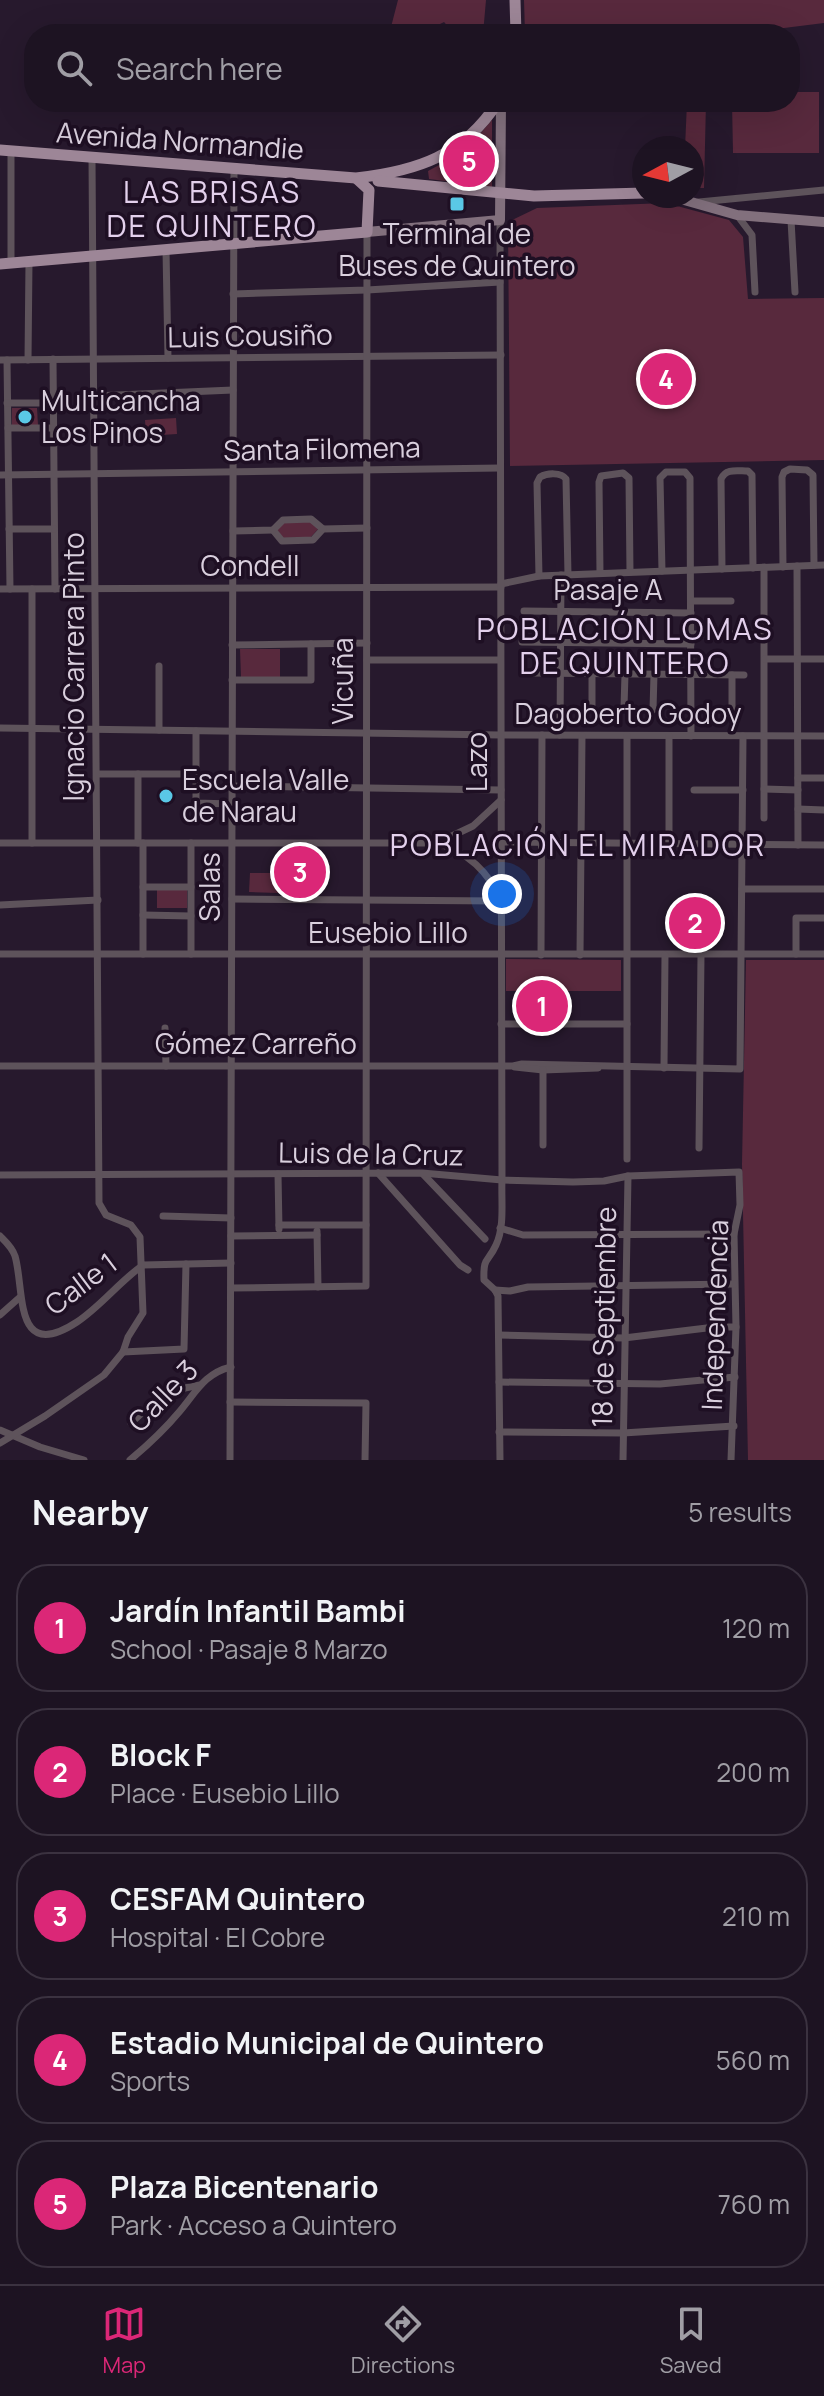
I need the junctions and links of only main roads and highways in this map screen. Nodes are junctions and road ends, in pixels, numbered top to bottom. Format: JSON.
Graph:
{"nodes":[{"id":1,"x":515,"y":0,"type":"edge"},
{"id":2,"x":516,"y":24,"type":"edge"},
{"id":3,"x":491,"y":112,"type":"edge"},
{"id":4,"x":500,"y":112,"type":"edge"},
{"id":5,"x":5,"y":151,"type":"edge"},
{"id":6,"x":425,"y":165,"type":"junction"},
{"id":7,"x":356,"y":178,"type":"junction"},
{"id":8,"x":423,"y":184,"type":"junction"},
{"id":9,"x":369,"y":190,"type":"junction"},
{"id":10,"x":500,"y":194,"type":"junction"},
{"id":11,"x":632,"y":194,"type":"edge"},
{"id":12,"x":632,"y":195,"type":"edge"},
{"id":13,"x":548,"y":197,"type":"junction"},
{"id":14,"x":536,"y":204,"type":"junction"},
{"id":15,"x":704,"y":205,"type":"edge"},
{"id":16,"x":824,"y":222,"type":"edge"},
{"id":17,"x":367,"y":232,"type":"junction"},
{"id":18,"x":6,"y":263,"type":"edge"}],
"edges":[{"from":1,"to":2,"type":"main road"},
{"from":3,"to":6,"type":"main road","name":"Avenida Normandie"},
{"from":4,"to":10,"type":"main road","name":"Lazo"},
{"from":5,"to":7,"type":"main road","name":"Avenida Normandie"},
{"from":6,"to":7,"type":"main road","name":"Avenida Normandie"},
{"from":6,"to":8,"type":"main road"},
{"from":7,"to":9,"type":"main road"},
{"from":8,"to":9,"type":"main road"},
{"from":8,"to":10,"type":"main road"},
{"from":9,"to":17,"type":"main road","name":"Vicuña"},
{"from":10,"to":13,"type":"main road"},
{"from":10,"to":14,"type":"main road"},
{"from":10,"to":17,"type":"main road","name":"Lazo"},
{"from":11,"to":13,"type":"main road"},
{"from":12,"to":14,"type":"main road"},
{"from":13,"to":14,"type":"main road"},
{"from":15,"to":16,"type":"main road"},
{"from":17,"to":18,"type":"main road"}]}
